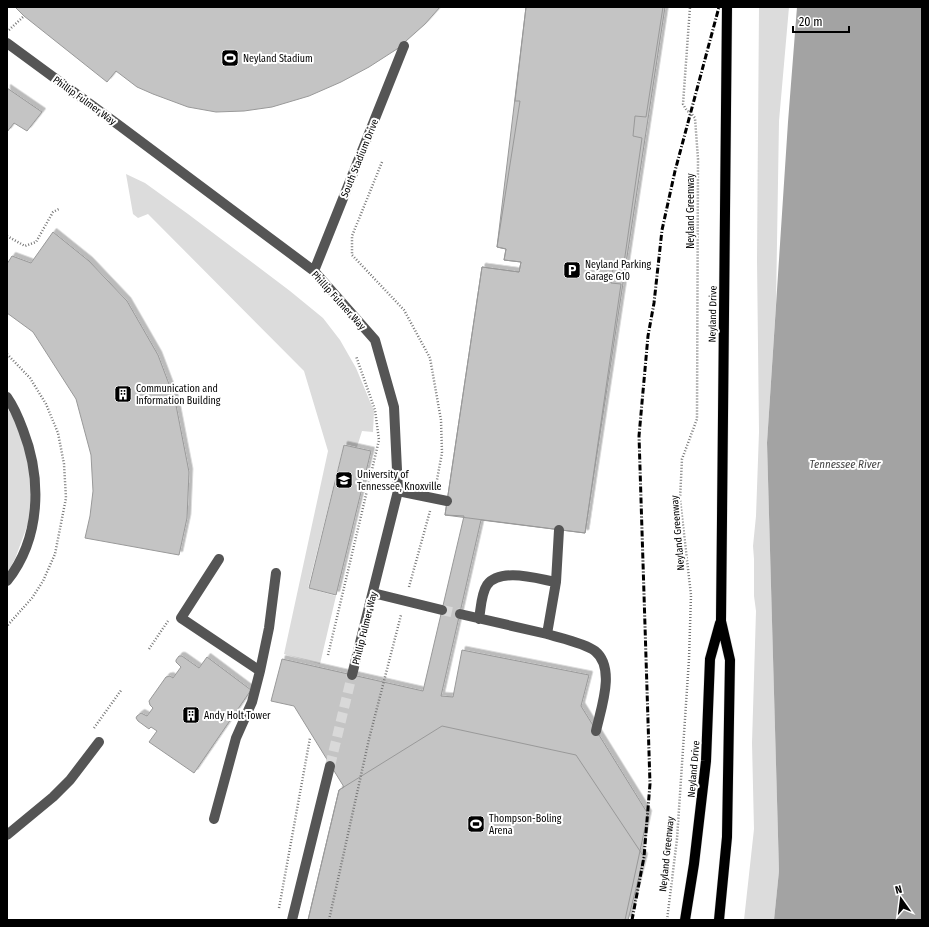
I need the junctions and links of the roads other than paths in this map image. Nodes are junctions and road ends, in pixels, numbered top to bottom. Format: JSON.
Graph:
{"nodes":[{"id":1,"x":727,"y":7,"type":"edge"},
{"id":2,"x":7,"y":43,"type":"edge"},
{"id":3,"x":404,"y":46,"type":"dead end"},
{"id":4,"x":314,"y":271,"type":"junction"},
{"id":5,"x":7,"y":397,"type":"edge"},
{"id":6,"x":398,"y":491,"type":"junction"},
{"id":7,"x":447,"y":501,"type":"dead end"},
{"id":8,"x":559,"y":530,"type":"dead end"},
{"id":9,"x":219,"y":559,"type":"dead end"},
{"id":10,"x":276,"y":573,"type":"dead end"},
{"id":11,"x":7,"y":581,"type":"edge"},
{"id":12,"x":556,"y":582,"type":"junction"},
{"id":13,"x":373,"y":593,"type":"junction"},
{"id":14,"x":442,"y":610,"type":"tunnel mouth"},
{"id":15,"x":460,"y":614,"type":"tunnel mouth"},
{"id":16,"x":479,"y":619,"type":"junction"},
{"id":17,"x":721,"y":621,"type":"junction"},
{"id":18,"x":548,"y":634,"type":"junction"},
{"id":19,"x":260,"y":671,"type":"junction"},
{"id":20,"x":352,"y":675,"type":"tunnel mouth"},
{"id":21,"x":596,"y":731,"type":"dead end"},
{"id":22,"x":99,"y":742,"type":"dead end"},
{"id":23,"x":330,"y":766,"type":"tunnel mouth"},
{"id":24,"x":214,"y":819,"type":"dead end"},
{"id":25,"x":7,"y":835,"type":"edge"},
{"id":26,"x":292,"y":920,"type":"edge"},
{"id":27,"x":685,"y":920,"type":"edge"},
{"id":28,"x":719,"y":920,"type":"edge"}],
"edges":[{"from":1,"to":17,"type":"main road","name":"Neyland Drive"},
{"from":2,"to":4,"type":"street","name":"Phillip Fulmer Way"},
{"from":3,"to":4,"type":"street","name":"South Stadium Drive"},
{"from":4,"to":6,"type":"street","name":"Phillip Fulmer Way"},
{"from":5,"to":11,"type":"street"},
{"from":6,"to":7,"type":"street"},
{"from":6,"to":13,"type":"street","name":"Phillip Fulmer Way"},
{"from":8,"to":12,"type":"street"},
{"from":9,"to":19,"type":"street"},
{"from":10,"to":19,"type":"street"},
{"from":12,"to":16,"type":"street"},
{"from":12,"to":18,"type":"street"},
{"from":13,"to":14,"type":"street"},
{"from":13,"to":20,"type":"street","name":"Phillip Fulmer Way"},
{"from":15,"to":16,"type":"street"},
{"from":16,"to":18,"type":"street"},
{"from":17,"to":27,"type":"main road","name":"Neyland Drive"},
{"from":17,"to":28,"type":"main road","name":"Neyland Drive"},
{"from":18,"to":21,"type":"street"},
{"from":19,"to":24,"type":"street"},
{"from":22,"to":25,"type":"street"},
{"from":23,"to":26,"type":"street"}]}
